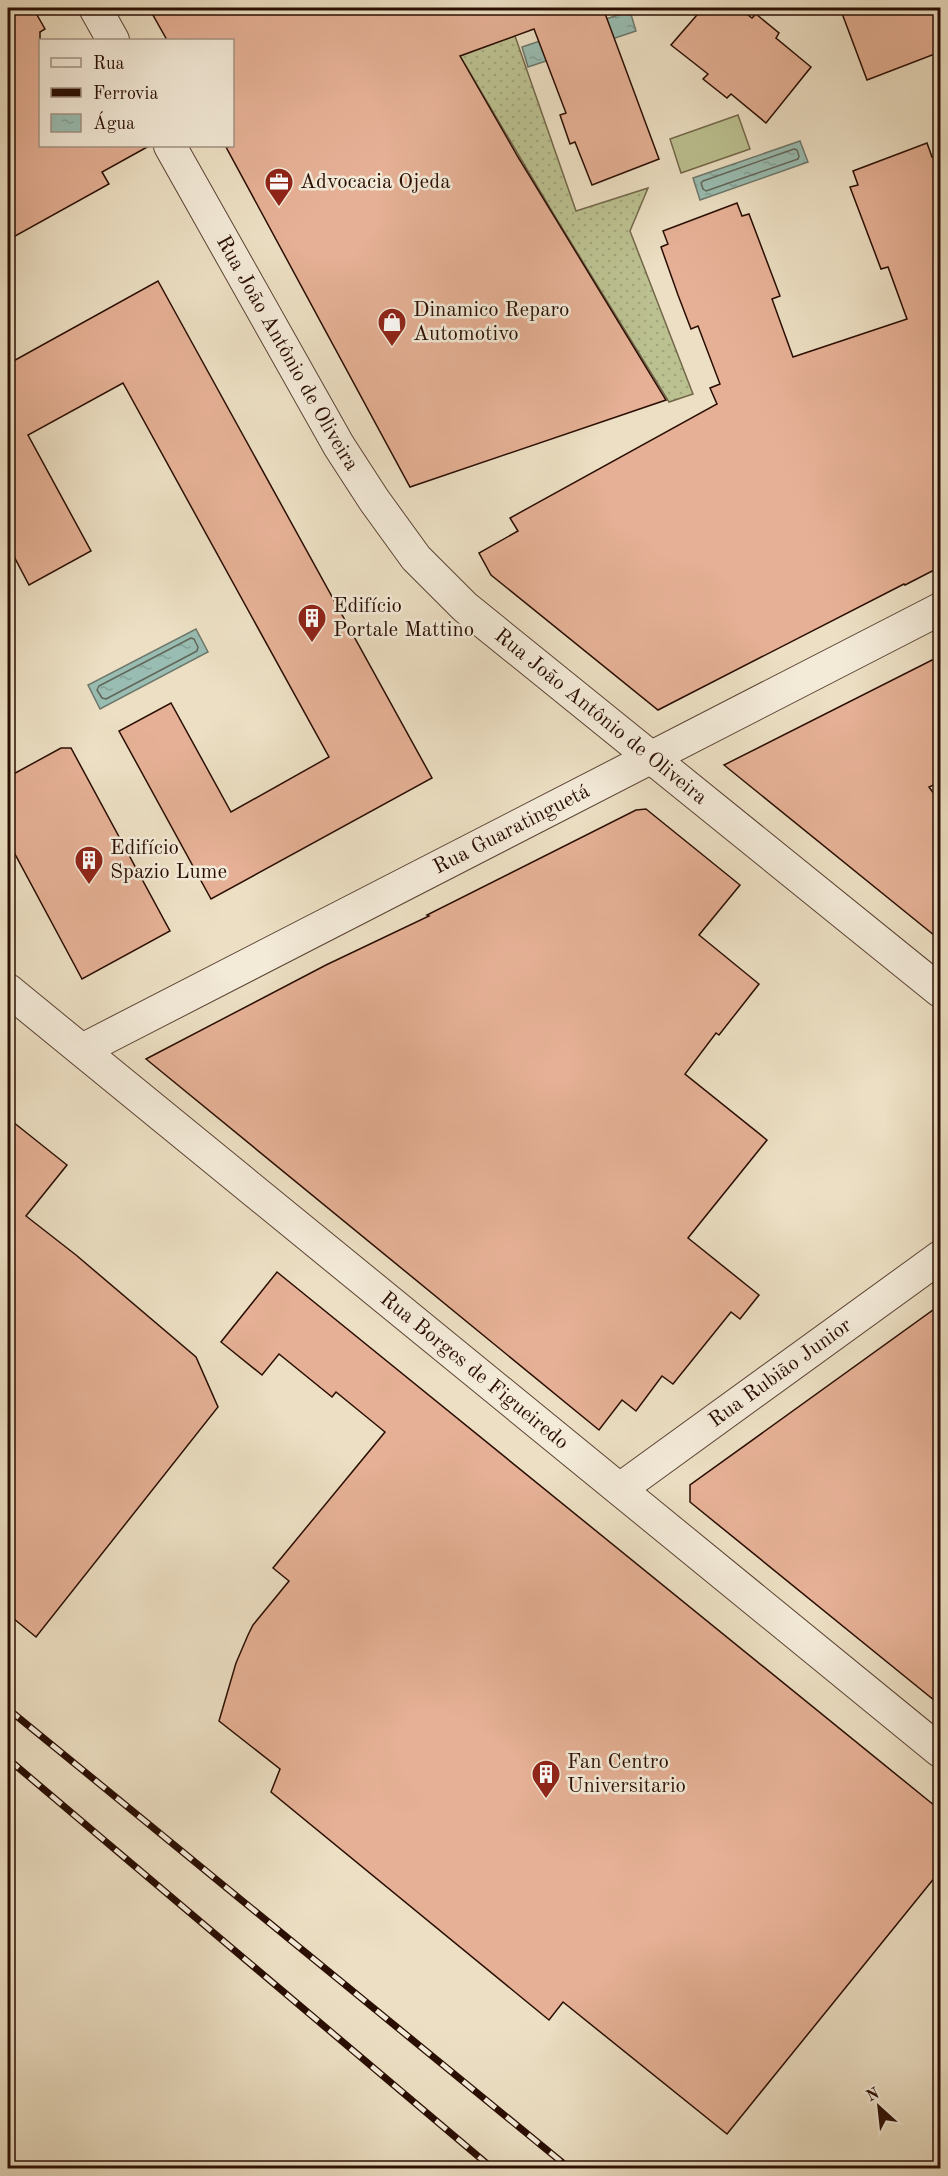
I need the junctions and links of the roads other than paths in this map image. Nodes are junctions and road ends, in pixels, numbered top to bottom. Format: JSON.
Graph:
{"nodes":[{"id":1,"x":95,"y":8,"type":"edge"},
{"id":2,"x":112,"y":39,"type":"edge"},
{"id":3,"x":171,"y":147,"type":"edge"},
{"id":4,"x":940,"y":609,"type":"edge"},
{"id":5,"x":651,"y":758,"type":"junction"},
{"id":6,"x":8,"y":990,"type":"edge"},
{"id":7,"x":940,"y":991,"type":"edge"},
{"id":8,"x":82,"y":1050,"type":"junction"},
{"id":9,"x":940,"y":1257,"type":"edge"},
{"id":10,"x":620,"y":1489,"type":"junction"},
{"id":11,"x":940,"y":1751,"type":"edge"}],
"edges":[{"from":1,"to":2,"type":"street"},
{"from":3,"to":5,"type":"street","name":"Rua João Antônio de Oliveira"},
{"from":4,"to":5,"type":"street","name":"Rua Guaratinguetá"},
{"from":5,"to":7,"type":"street","name":"Rua João Antônio de Oliveira"},
{"from":5,"to":8,"type":"street","name":"Rua Guaratinguetá"},
{"from":6,"to":8,"type":"street","name":"Rua Borges de Figueiredo"},
{"from":8,"to":10,"type":"street","name":"Rua Borges de Figueiredo"},
{"from":9,"to":10,"type":"street","name":"Rua Rubião Junior"},
{"from":10,"to":11,"type":"street","name":"Rua Borges de Figueiredo"}]}
